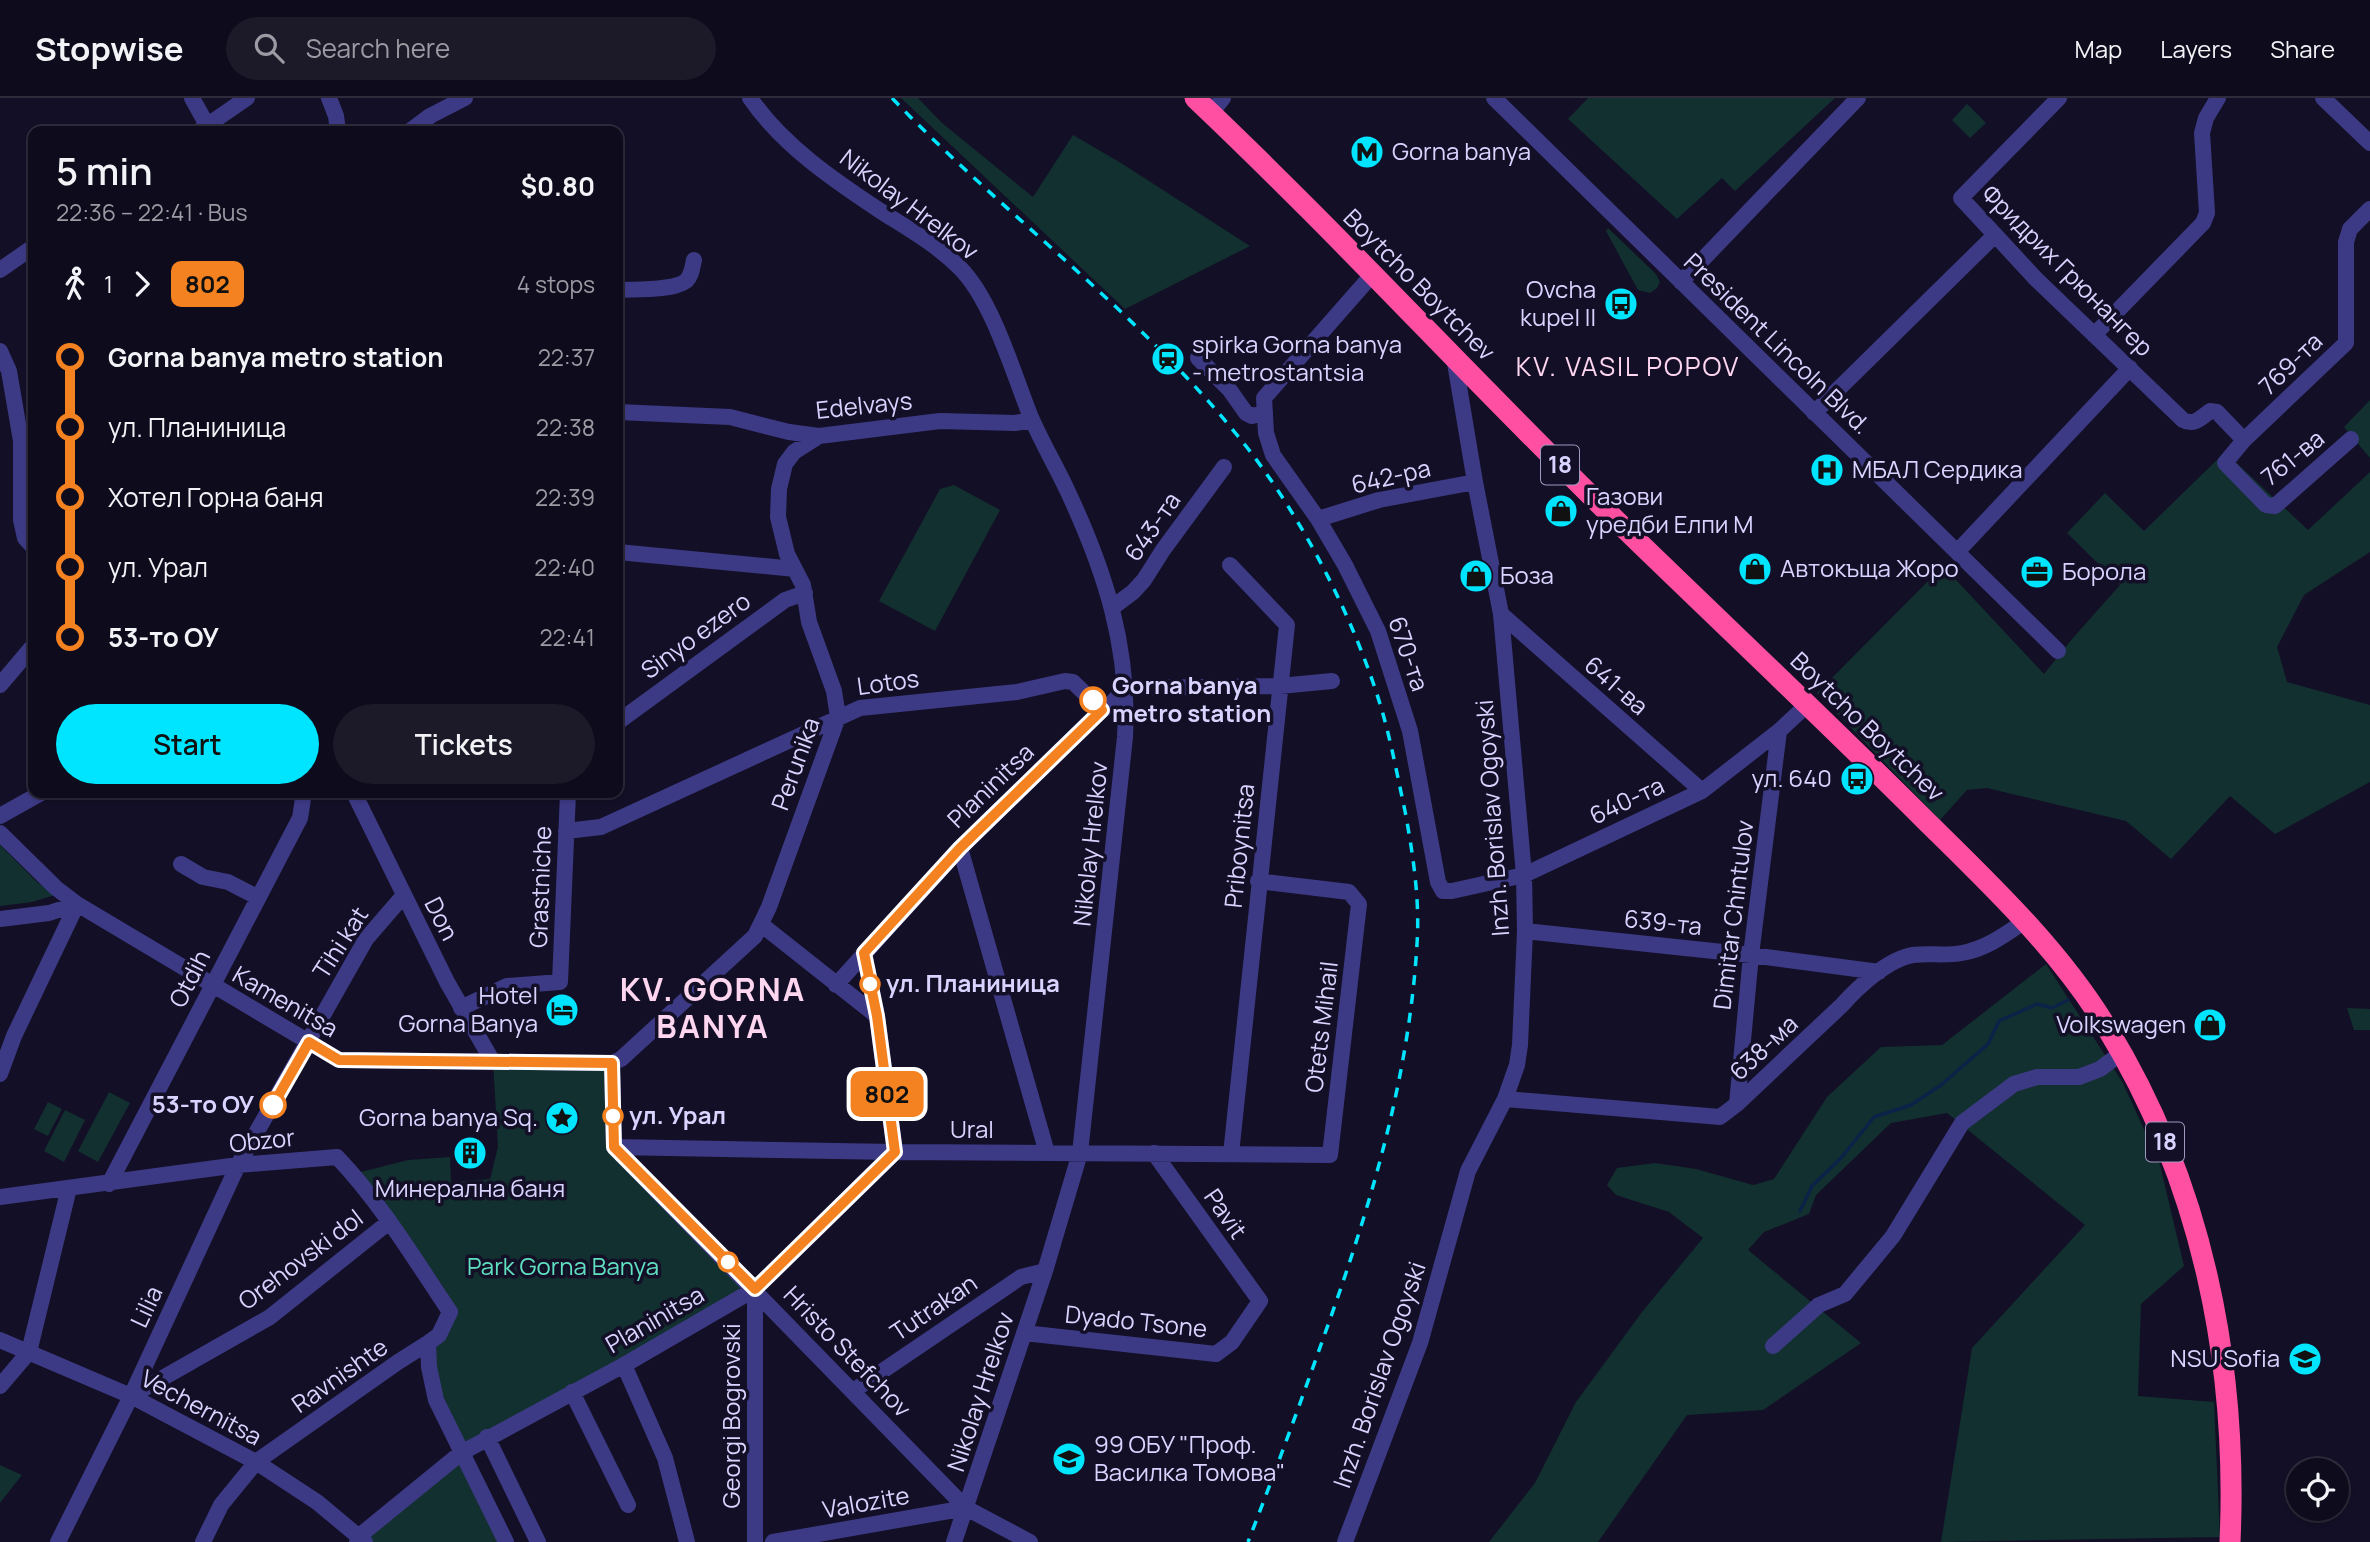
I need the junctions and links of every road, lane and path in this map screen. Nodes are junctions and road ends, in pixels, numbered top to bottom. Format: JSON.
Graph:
{"nodes":[{"id":1,"x":192,"y":98,"type":"edge"},
{"id":2,"x":247,"y":98,"type":"edge"},
{"id":3,"x":329,"y":98,"type":"edge"},
{"id":4,"x":465,"y":98,"type":"edge"},
{"id":5,"x":750,"y":98,"type":"edge"},
{"id":6,"x":1195,"y":98,"type":"edge"},
{"id":7,"x":1494,"y":98,"type":"edge"},
{"id":8,"x":1858,"y":98,"type":"edge"},
{"id":9,"x":2059,"y":98,"type":"edge"},
{"id":10,"x":2218,"y":98,"type":"edge"},
{"id":11,"x":2323,"y":98,"type":"edge"},
{"id":12,"x":1217,"y":105,"type":"edge"},
{"id":13,"x":202,"y":126,"type":"edge"},
{"id":14,"x":206,"y":126,"type":"edge"},
{"id":15,"x":337,"y":126,"type":"edge"},
{"id":16,"x":417,"y":126,"type":"edge"},
{"id":17,"x":2370,"y":143,"type":"edge"},
{"id":18,"x":2370,"y":209,"type":"edge"},
{"id":19,"x":1994,"y":236,"type":"junction"},
{"id":20,"x":28,"y":250,"type":"edge"},
{"id":21,"x":694,"y":260,"type":"dead end"},
{"id":22,"x":0,"y":270,"type":"edge"},
{"id":23,"x":1372,"y":275,"type":"junction"},
{"id":24,"x":1681,"y":282,"type":"junction"},
{"id":25,"x":623,"y":290,"type":"edge"},
{"id":26,"x":2094,"y":335,"type":"junction"},
{"id":27,"x":0,"y":351,"type":"edge"},
{"id":28,"x":1454,"y":357,"type":"junction"},
{"id":29,"x":1198,"y":358,"type":"dead end"},
{"id":30,"x":2130,"y":368,"type":"junction"},
{"id":31,"x":623,"y":412,"type":"edge"},
{"id":32,"x":1265,"y":413,"type":"junction"},
{"id":33,"x":1814,"y":413,"type":"junction"},
{"id":34,"x":1032,"y":419,"type":"junction"},
{"id":35,"x":819,"y":436,"type":"junction"},
{"id":36,"x":27,"y":437,"type":"edge"},
{"id":37,"x":2351,"y":439,"type":"dead end"},
{"id":38,"x":2244,"y":440,"type":"junction"},
{"id":39,"x":1224,"y":467,"type":"dead end"},
{"id":40,"x":1475,"y":482,"type":"junction"},
{"id":41,"x":1318,"y":519,"type":"junction"},
{"id":42,"x":28,"y":541,"type":"edge"},
{"id":43,"x":623,"y":552,"type":"edge"},
{"id":44,"x":1957,"y":552,"type":"junction"},
{"id":45,"x":1230,"y":565,"type":"dead end"},
{"id":46,"x":794,"y":569,"type":"junction"},
{"id":47,"x":805,"y":593,"type":"junction"},
{"id":48,"x":1113,"y":607,"type":"junction"},
{"id":49,"x":1502,"y":614,"type":"junction"},
{"id":50,"x":2058,"y":651,"type":"dead end"},
{"id":51,"x":28,"y":652,"type":"edge"},
{"id":52,"x":1332,"y":681,"type":"dead end"},
{"id":53,"x":0,"y":685,"type":"edge"},
{"id":54,"x":1280,"y":686,"type":"junction"},
{"id":55,"x":1125,"y":688,"type":"junction"},
{"id":56,"x":1807,"y":705,"type":"junction"},
{"id":57,"x":1102,"y":710,"type":"junction"},
{"id":58,"x":838,"y":717,"type":"junction"},
{"id":59,"x":623,"y":718,"type":"edge"},
{"id":60,"x":1779,"y":731,"type":"junction"},
{"id":61,"x":1702,"y":791,"type":"junction"},
{"id":62,"x":32,"y":798,"type":"edge"},
{"id":63,"x":302,"y":798,"type":"edge"},
{"id":64,"x":356,"y":798,"type":"edge"},
{"id":65,"x":568,"y":798,"type":"edge"},
{"id":66,"x":0,"y":816,"type":"edge"},
{"id":67,"x":566,"y":831,"type":"junction"},
{"id":68,"x":0,"y":833,"type":"edge"},
{"id":69,"x":960,"y":848,"type":"junction"},
{"id":70,"x":181,"y":864,"type":"dead end"},
{"id":71,"x":1524,"y":875,"type":"junction"},
{"id":72,"x":1258,"y":881,"type":"junction"},
{"id":73,"x":1443,"y":891,"type":"joint"},
{"id":74,"x":404,"y":895,"type":"junction"},
{"id":75,"x":257,"y":897,"type":"junction"},
{"id":76,"x":77,"y":904,"type":"junction"},
{"id":77,"x":0,"y":919,"type":"edge"},
{"id":78,"x":2025,"y":921,"type":"junction"},
{"id":79,"x":762,"y":925,"type":"junction"},
{"id":80,"x":1525,"y":931,"type":"junction"},
{"id":81,"x":864,"y":953,"type":"junction"},
{"id":82,"x":1751,"y":955,"type":"junction"},
{"id":83,"x":1878,"y":972,"type":"junction"},
{"id":84,"x":836,"y":985,"type":"junction"},
{"id":85,"x":212,"y":986,"type":"junction"},
{"id":86,"x":461,"y":1008,"type":"junction"},
{"id":87,"x":877,"y":1016,"type":"junction"},
{"id":88,"x":309,"y":1042,"type":"junction"},
{"id":89,"x":2120,"y":1054,"type":"junction"},
{"id":90,"x":493,"y":1062,"type":"junction"},
{"id":91,"x":612,"y":1063,"type":"junction"},
{"id":92,"x":0,"y":1074,"type":"edge"},
{"id":93,"x":1506,"y":1099,"type":"junction"},
{"id":94,"x":1737,"y":1104,"type":"junction"},
{"id":95,"x":614,"y":1147,"type":"junction"},
{"id":96,"x":895,"y":1152,"type":"junction"},
{"id":97,"x":1047,"y":1153,"type":"junction"},
{"id":98,"x":1080,"y":1153,"type":"junction"},
{"id":99,"x":1154,"y":1153,"type":"junction"},
{"id":100,"x":1231,"y":1154,"type":"junction"},
{"id":101,"x":1330,"y":1156,"type":"joint"},
{"id":102,"x":238,"y":1166,"type":"junction"},
{"id":103,"x":109,"y":1184,"type":"junction"},
{"id":104,"x":69,"y":1188,"type":"junction"},
{"id":105,"x":0,"y":1197,"type":"edge"},
{"id":106,"x":389,"y":1222,"type":"junction"},
{"id":107,"x":1045,"y":1271,"type":"junction"},
{"id":108,"x":755,"y":1289,"type":"junction"},
{"id":109,"x":1259,"y":1301,"type":"joint"},
{"id":110,"x":450,"y":1312,"type":"joint"},
{"id":111,"x":1024,"y":1333,"type":"junction"},
{"id":112,"x":0,"y":1340,"type":"edge"},
{"id":113,"x":428,"y":1343,"type":"junction"},
{"id":114,"x":1773,"y":1346,"type":"dead end"},
{"id":115,"x":29,"y":1352,"type":"junction"},
{"id":116,"x":624,"y":1364,"type":"junction"},
{"id":117,"x":0,"y":1386,"type":"edge"},
{"id":118,"x":853,"y":1391,"type":"junction"},
{"id":119,"x":572,"y":1392,"type":"junction"},
{"id":120,"x":131,"y":1396,"type":"junction"},
{"id":121,"x":487,"y":1437,"type":"junction"},
{"id":122,"x":461,"y":1453,"type":"junction"},
{"id":123,"x":256,"y":1462,"type":"junction"},
{"id":124,"x":628,"y":1505,"type":"dead end"},
{"id":125,"x":966,"y":1508,"type":"junction"},
{"id":126,"x":360,"y":1540,"type":"edge"},
{"id":127,"x":58,"y":1542,"type":"edge"},
{"id":128,"x":203,"y":1542,"type":"edge"},
{"id":129,"x":506,"y":1542,"type":"edge"},
{"id":130,"x":538,"y":1542,"type":"edge"},
{"id":131,"x":687,"y":1542,"type":"edge"},
{"id":132,"x":755,"y":1542,"type":"edge"},
{"id":133,"x":773,"y":1542,"type":"edge"},
{"id":134,"x":954,"y":1542,"type":"edge"},
{"id":135,"x":1030,"y":1542,"type":"edge"},
{"id":136,"x":1345,"y":1542,"type":"edge"},
{"id":137,"x":2230,"y":1542,"type":"edge"}],
"edges":[{"from":1,"to":13,"type":"street"},
{"from":2,"to":14,"type":"street"},
{"from":3,"to":15,"type":"street"},
{"from":4,"to":16,"type":"street"},
{"from":5,"to":34,"type":"street","name":"Nikolay Hrelkov"},
{"from":6,"to":12,"type":"highway","name":"Boytcho Boytchev","number":"18"},
{"from":7,"to":24,"type":"street","name":"President Lincoln Blvd."},
{"from":8,"to":24,"type":"street"},
{"from":9,"to":19,"type":"street","name":"Фридрих Грюнангер"},
{"from":10,"to":26,"type":"street"},
{"from":11,"to":17,"type":"street"},
{"from":12,"to":23,"type":"highway","name":"Boytcho Boytchev","number":"18"},
{"from":18,"to":38,"type":"street","name":"769-та"},
{"from":19,"to":26,"type":"street","name":"Фридрих Грюнангер"},
{"from":19,"to":33,"type":"street"},
{"from":20,"to":22,"type":"street"},
{"from":21,"to":25,"type":"street"},
{"from":23,"to":28,"type":"highway","name":"Boytcho Boytchev","number":"18"},
{"from":23,"to":32,"type":"street"},
{"from":24,"to":33,"type":"street","name":"President Lincoln Blvd."},
{"from":26,"to":30,"type":"street","name":"Фридрих Грюнангер"},
{"from":27,"to":36,"type":"street"},
{"from":28,"to":40,"type":"street","name":"Inzh. Borislav Ogoyski"},
{"from":28,"to":56,"type":"highway","name":"Boytcho Boytchev","number":"18"},
{"from":29,"to":32,"type":"street"},
{"from":30,"to":38,"type":"street","name":"Фридрих Грюнангер"},
{"from":30,"to":44,"type":"street"},
{"from":31,"to":35,"type":"street","name":"Edelvays"},
{"from":32,"to":41,"type":"street","name":"670-та"},
{"from":33,"to":44,"type":"street","name":"President Lincoln Blvd."},
{"from":34,"to":35,"type":"street","name":"Edelvays"},
{"from":34,"to":48,"type":"street","name":"Nikolay Hrelkov"},
{"from":35,"to":46,"type":"street","name":"Perunika"},
{"from":36,"to":42,"type":"street"},
{"from":37,"to":38,"type":"street","name":"761-ва"},
{"from":39,"to":48,"type":"street","name":"643-та"},
{"from":40,"to":41,"type":"street","name":"642-ра"},
{"from":40,"to":49,"type":"street","name":"Inzh. Borislav Ogoyski"},
{"from":41,"to":73,"type":"street","name":"670-та"},
{"from":43,"to":46,"type":"street"},
{"from":44,"to":50,"type":"street","name":"President Lincoln Blvd."},
{"from":45,"to":54,"type":"street","name":"Priboynitsa"},
{"from":46,"to":47,"type":"street","name":"Perunika"},
{"from":47,"to":58,"type":"street","name":"Perunika"},
{"from":47,"to":59,"type":"street","name":"Sinyo ezero"},
{"from":48,"to":55,"type":"street","name":"Nikolay Hrelkov"},
{"from":49,"to":61,"type":"street","name":"641-ва"},
{"from":49,"to":71,"type":"street","name":"Inzh. Borislav Ogoyski"},
{"from":51,"to":53,"type":"street"},
{"from":52,"to":54,"type":"street"},
{"from":54,"to":55,"type":"street"},
{"from":54,"to":72,"type":"street","name":"Priboynitsa"},
{"from":55,"to":57,"type":"street","name":"Planinitsa"},
{"from":55,"to":98,"type":"street","name":"Nikolay Hrelkov"},
{"from":56,"to":60,"type":"street","name":"640-та"},
{"from":56,"to":78,"type":"highway","name":"Boytcho Boytchev","number":"18"},
{"from":57,"to":58,"type":"street","name":"Lotos"},
{"from":57,"to":69,"type":"street","name":"Planinitsa"},
{"from":58,"to":67,"type":"street","name":"Lotos"},
{"from":58,"to":79,"type":"street","name":"Perunika"},
{"from":60,"to":61,"type":"street","name":"640-та"},
{"from":60,"to":82,"type":"street","name":"Dimitar Chintulov"},
{"from":61,"to":71,"type":"street","name":"640-та"},
{"from":62,"to":66,"type":"street"},
{"from":63,"to":75,"type":"street","name":"Otdih"},
{"from":64,"to":74,"type":"street","name":"Don"},
{"from":65,"to":67,"type":"street","name":"Grastniche"},
{"from":67,"to":86,"type":"street","name":"Grastniche"},
{"from":68,"to":76,"type":"street","name":"Kamenitsa"},
{"from":69,"to":81,"type":"street","name":"Planinitsa"},
{"from":69,"to":97,"type":"street"},
{"from":70,"to":75,"type":"street"},
{"from":71,"to":73,"type":"street","name":"640-та"},
{"from":71,"to":80,"type":"street","name":"Inzh. Borislav Ogoyski"},
{"from":72,"to":100,"type":"street","name":"Priboynitsa"},
{"from":72,"to":101,"type":"street","name":"Otets Mihail"},
{"from":74,"to":86,"type":"street","name":"Don"},
{"from":74,"to":88,"type":"street","name":"Tihi kat"},
{"from":75,"to":85,"type":"street","name":"Otdih"},
{"from":76,"to":77,"type":"street"},
{"from":76,"to":85,"type":"street","name":"Kamenitsa"},
{"from":76,"to":92,"type":"street"},
{"from":78,"to":83,"type":"street","name":"638-ма"},
{"from":78,"to":89,"type":"highway","name":"Boytcho Boytchev","number":"18"},
{"from":79,"to":84,"type":"street"},
{"from":79,"to":91,"type":"street","name":"Perunika"},
{"from":80,"to":82,"type":"street","name":"639-та"},
{"from":80,"to":93,"type":"street","name":"Inzh. Borislav Ogoyski"},
{"from":81,"to":84,"type":"street","name":"Planinitsa"},
{"from":81,"to":87,"type":"street"},
{"from":82,"to":83,"type":"street","name":"639-та"},
{"from":82,"to":94,"type":"street","name":"Dimitar Chintulov"},
{"from":83,"to":94,"type":"street","name":"638-ма"},
{"from":84,"to":87,"type":"street"},
{"from":85,"to":88,"type":"street","name":"Kamenitsa"},
{"from":85,"to":103,"type":"street","name":"Otdih"},
{"from":86,"to":90,"type":"street","name":"Don"},
{"from":87,"to":96,"type":"street"},
{"from":88,"to":90,"type":"street","name":"Kamenitsa"},
{"from":88,"to":102,"type":"street","name":"Tihi kat"},
{"from":89,"to":114,"type":"street"},
{"from":89,"to":137,"type":"highway","name":"Boytcho Boytchev","number":"18"},
{"from":90,"to":91,"type":"street","name":"Kamenitsa"},
{"from":91,"to":95,"type":"street"},
{"from":93,"to":94,"type":"street","name":"638-ма"},
{"from":93,"to":136,"type":"street","name":"Inzh. Borislav Ogoyski"},
{"from":95,"to":96,"type":"street","name":"Ural"},
{"from":95,"to":108,"type":"street","name":"Hristo Stefchov"},
{"from":96,"to":97,"type":"street","name":"Ural"},
{"from":96,"to":108,"type":"street","name":"Planinitsa"},
{"from":97,"to":98,"type":"street","name":"Ural"},
{"from":98,"to":99,"type":"street","name":"Ural"},
{"from":98,"to":107,"type":"street","name":"Nikolay Hrelkov"},
{"from":99,"to":100,"type":"street","name":"Ural"},
{"from":99,"to":109,"type":"street","name":"Pavit"},
{"from":100,"to":101,"type":"street","name":"Ural"},
{"from":102,"to":103,"type":"street","name":"Obzor"},
{"from":102,"to":106,"type":"street","name":"Obzor"},
{"from":102,"to":120,"type":"street","name":"Lilia"},
{"from":103,"to":104,"type":"street","name":"Obzor"},
{"from":104,"to":105,"type":"street","name":"Obzor"},
{"from":104,"to":115,"type":"street"},
{"from":106,"to":110,"type":"street","name":"Obzor"},
{"from":106,"to":120,"type":"street","name":"Orehovski dol"},
{"from":107,"to":111,"type":"street","name":"Nikolay Hrelkov"},
{"from":107,"to":118,"type":"street","name":"Tutrakan"},
{"from":108,"to":116,"type":"street","name":"Planinitsa"},
{"from":108,"to":118,"type":"street","name":"Hristo Stefchov"},
{"from":108,"to":132,"type":"street","name":"Georgi Bogrovski"},
{"from":109,"to":111,"type":"street","name":"Dyado Tsone"},
{"from":110,"to":113,"type":"street","name":"Ravnishte"},
{"from":111,"to":125,"type":"street","name":"Nikolay Hrelkov"},
{"from":112,"to":115,"type":"street","name":"Vechernitsa"},
{"from":113,"to":122,"type":"street"},
{"from":113,"to":123,"type":"street","name":"Ravnishte"},
{"from":115,"to":117,"type":"street"},
{"from":115,"to":120,"type":"street","name":"Vechernitsa"},
{"from":116,"to":119,"type":"street","name":"Planinitsa"},
{"from":116,"to":131,"type":"street"},
{"from":118,"to":125,"type":"street","name":"Hristo Stefchov"},
{"from":119,"to":121,"type":"street","name":"Planinitsa"},
{"from":119,"to":124,"type":"street"},
{"from":120,"to":123,"type":"street","name":"Vechernitsa"},
{"from":120,"to":127,"type":"street","name":"Lilia"},
{"from":121,"to":122,"type":"street","name":"Planinitsa"},
{"from":121,"to":130,"type":"street"},
{"from":122,"to":126,"type":"street","name":"Planinitsa"},
{"from":122,"to":129,"type":"street"},
{"from":123,"to":126,"type":"street","name":"Vechernitsa"},
{"from":123,"to":128,"type":"street","name":"Ravnishte"},
{"from":125,"to":133,"type":"street","name":"Valozite"},
{"from":125,"to":134,"type":"street","name":"Nikolay Hrelkov"},
{"from":125,"to":135,"type":"street","name":"Hristo Stefchov"}]}
